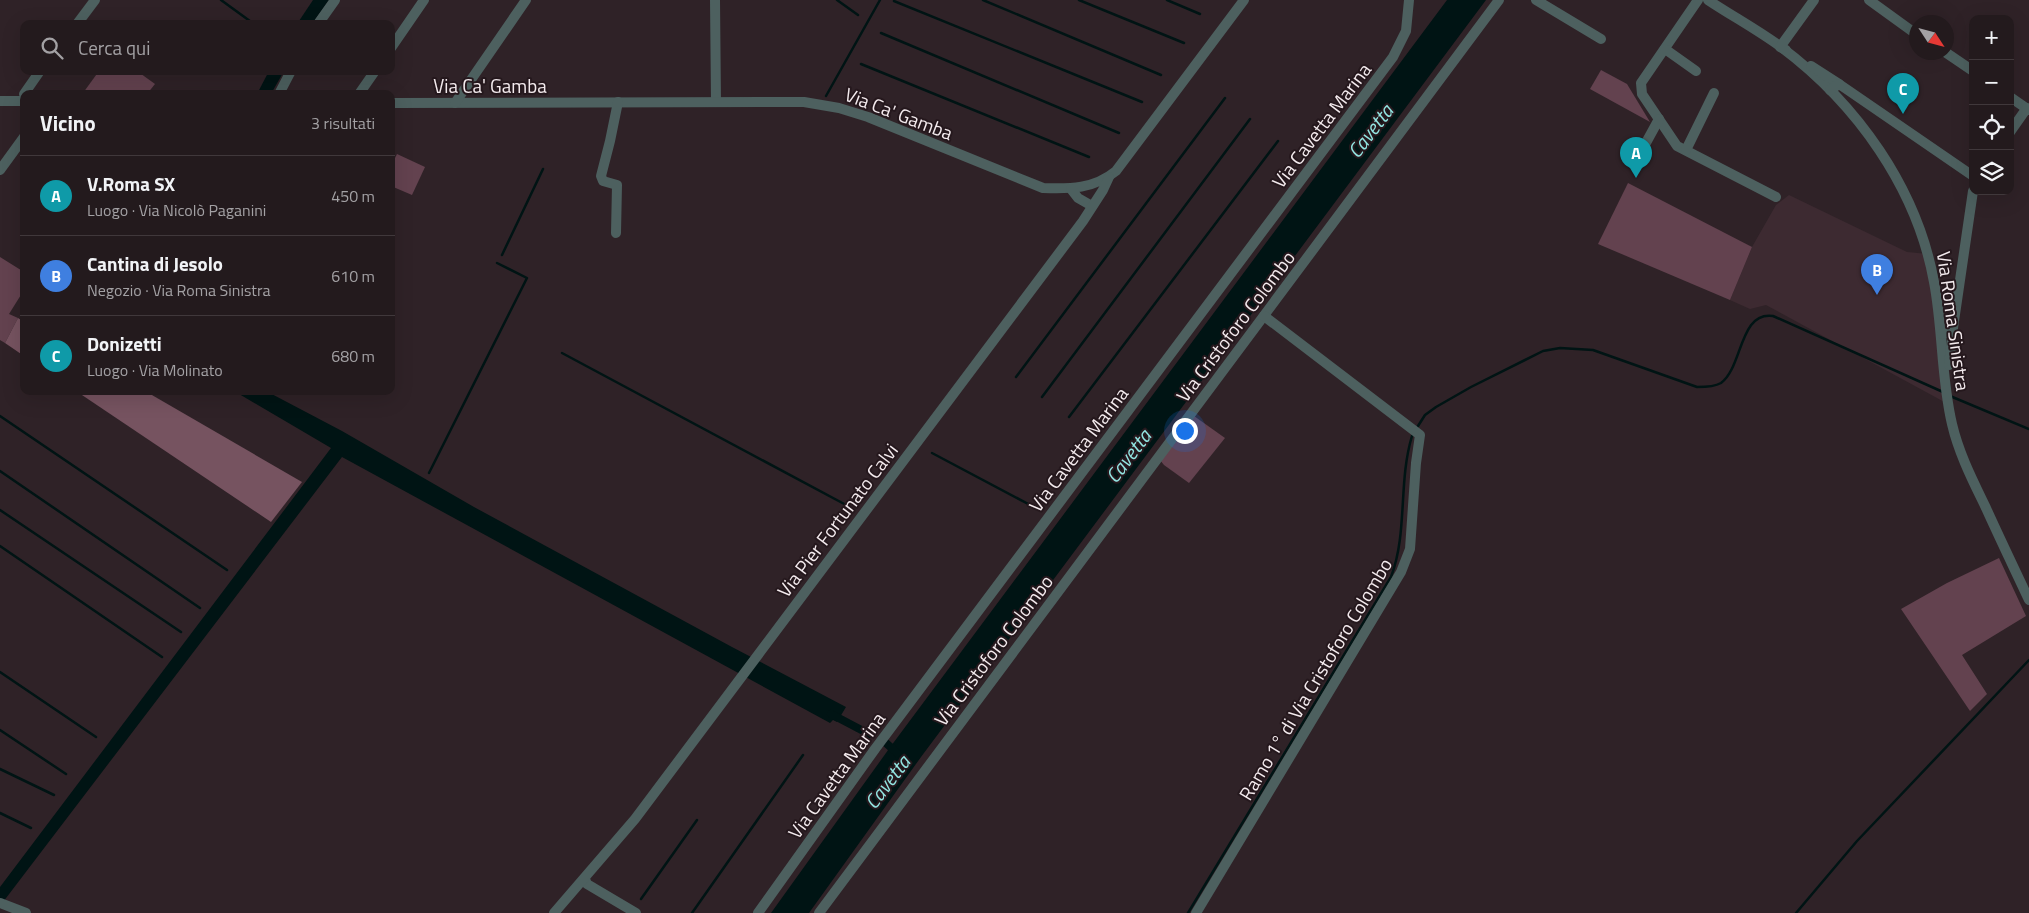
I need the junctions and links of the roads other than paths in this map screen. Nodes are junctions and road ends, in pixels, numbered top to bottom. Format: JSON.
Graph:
{"nodes":[{"id":1,"x":96,"y":0,"type":"edge"},
{"id":2,"x":335,"y":0,"type":"edge"},
{"id":3,"x":424,"y":0,"type":"edge"},
{"id":4,"x":526,"y":0,"type":"edge"},
{"id":5,"x":715,"y":0,"type":"edge"},
{"id":6,"x":1244,"y":0,"type":"edge"},
{"id":7,"x":1499,"y":0,"type":"edge"},
{"id":8,"x":1536,"y":0,"type":"edge"},
{"id":9,"x":1698,"y":0,"type":"edge"},
{"id":10,"x":1708,"y":0,"type":"edge"},
{"id":11,"x":1814,"y":0,"type":"edge"},
{"id":12,"x":1869,"y":0,"type":"edge"},
{"id":13,"x":1406,"y":2,"type":"edge"},
{"id":14,"x":80,"y":20,"type":"edge"},
{"id":15,"x":321,"y":20,"type":"edge"},
{"id":16,"x":1909,"y":29,"type":"edge"},
{"id":17,"x":1601,"y":39,"type":"dead end"},
{"id":18,"x":395,"y":42,"type":"edge"},
{"id":19,"x":1780,"y":47,"type":"junction"},
{"id":20,"x":1664,"y":50,"type":"junction"},
{"id":21,"x":1954,"y":58,"type":"edge"},
{"id":22,"x":1969,"y":68,"type":"edge"},
{"id":23,"x":1696,"y":71,"type":"dead end"},
{"id":24,"x":37,"y":75,"type":"edge"},
{"id":25,"x":289,"y":75,"type":"edge"},
{"id":26,"x":372,"y":75,"type":"edge"},
{"id":27,"x":1839,"y":84,"type":"junction"},
{"id":28,"x":28,"y":90,"type":"edge"},
{"id":29,"x":281,"y":90,"type":"edge"},
{"id":30,"x":362,"y":90,"type":"edge"},
{"id":31,"x":1830,"y":90,"type":"junction"},
{"id":32,"x":1714,"y":93,"type":"dead end"},
{"id":33,"x":20,"y":98,"type":"edge"},
{"id":34,"x":2014,"y":100,"type":"edge"},
{"id":35,"x":0,"y":101,"type":"edge"},
{"id":36,"x":618,"y":102,"type":"junction"},
{"id":37,"x":716,"y":102,"type":"junction"},
{"id":38,"x":395,"y":103,"type":"edge"},
{"id":39,"x":456,"y":103,"type":"junction"},
{"id":40,"x":2028,"y":109,"type":"edge"},
{"id":41,"x":1658,"y":119,"type":"junction"},
{"id":42,"x":2014,"y":127,"type":"edge"},
{"id":43,"x":20,"y":142,"type":"edge"},
{"id":44,"x":1686,"y":150,"type":"junction"},
{"id":45,"x":1636,"y":161,"type":"dead end"},
{"id":46,"x":0,"y":170,"type":"edge"},
{"id":47,"x":1969,"y":173,"type":"edge"},
{"id":48,"x":1109,"y":177,"type":"junction"},
{"id":49,"x":1071,"y":189,"type":"junction"},
{"id":50,"x":1972,"y":195,"type":"edge"},
{"id":51,"x":1776,"y":197,"type":"dead end"},
{"id":52,"x":1092,"y":206,"type":"junction"},
{"id":53,"x":616,"y":233,"type":"dead end"},
{"id":54,"x":1264,"y":316,"type":"junction"},
{"id":55,"x":1953,"y":328,"type":"junction"},
{"id":56,"x":1942,"y":334,"type":"junction"},
{"id":57,"x":1946,"y":390,"type":"junction"},
{"id":58,"x":2029,"y":600,"type":"edge"},
{"id":59,"x":585,"y":878,"type":"junction"},
{"id":60,"x":4,"y":904,"type":"edge"},
{"id":61,"x":26,"y":913,"type":"edge"},
{"id":62,"x":554,"y":913,"type":"edge"},
{"id":63,"x":636,"y":913,"type":"edge"},
{"id":64,"x":758,"y":913,"type":"edge"},
{"id":65,"x":820,"y":913,"type":"edge"},
{"id":66,"x":1196,"y":913,"type":"edge"}],
"edges":[{"from":1,"to":14,"type":"street"},
{"from":2,"to":15,"type":"street"},
{"from":3,"to":18,"type":"street"},
{"from":4,"to":39,"type":"street"},
{"from":5,"to":37,"type":"street"},
{"from":6,"to":48,"type":"street","name":"Via Ca' Gamba"},
{"from":7,"to":54,"type":"street","name":"Via Cristoforo Colombo"},
{"from":8,"to":17,"type":"street"},
{"from":9,"to":20,"type":"street"},
{"from":10,"to":19,"type":"street","name":"Via Roma Sinistra"},
{"from":11,"to":19,"type":"street"},
{"from":12,"to":16,"type":"street"},
{"from":13,"to":64,"type":"street","name":"Via Cavetta Marina"},
{"from":19,"to":27,"type":"street"},
{"from":19,"to":31,"type":"street","name":"Via Roma Sinistra"},
{"from":20,"to":23,"type":"street"},
{"from":20,"to":41,"type":"street"},
{"from":21,"to":22,"type":"street"},
{"from":24,"to":28,"type":"street"},
{"from":25,"to":29,"type":"street"},
{"from":26,"to":30,"type":"street"},
{"from":27,"to":31,"type":"street"},
{"from":27,"to":47,"type":"street"},
{"from":31,"to":56,"type":"street","name":"Via Roma Sinistra"},
{"from":32,"to":44,"type":"street"},
{"from":33,"to":35,"type":"street"},
{"from":34,"to":40,"type":"street"},
{"from":36,"to":37,"type":"street","name":"Via Ca' Gamba"},
{"from":36,"to":39,"type":"street","name":"Via Ca' Gamba"},
{"from":36,"to":53,"type":"street"},
{"from":37,"to":49,"type":"street","name":"Via Ca' Gamba"},
{"from":38,"to":39,"type":"street","name":"Via Ca' Gamba"},
{"from":40,"to":42,"type":"street"},
{"from":41,"to":44,"type":"street"},
{"from":41,"to":45,"type":"street"},
{"from":43,"to":46,"type":"street"},
{"from":44,"to":51,"type":"street"},
{"from":48,"to":49,"type":"street","name":"Via Ca' Gamba"},
{"from":48,"to":52,"type":"street","name":"Via Pier Fortunato Calvi"},
{"from":49,"to":52,"type":"street"},
{"from":50,"to":55,"type":"street"},
{"from":52,"to":59,"type":"street","name":"Via Pier Fortunato Calvi"},
{"from":54,"to":65,"type":"street","name":"Via Cristoforo Colombo"},
{"from":54,"to":66,"type":"street","name":"Ramo 1° di Via Cristoforo Colombo"},
{"from":55,"to":56,"type":"street"},
{"from":55,"to":57,"type":"street"},
{"from":56,"to":57,"type":"street","name":"Via Roma Sinistra"},
{"from":57,"to":58,"type":"street","name":"Via Roma Sinistra"},
{"from":59,"to":62,"type":"street","name":"Via Pier Fortunato Calvi"},
{"from":59,"to":63,"type":"street"},
{"from":60,"to":61,"type":"street"}]}
